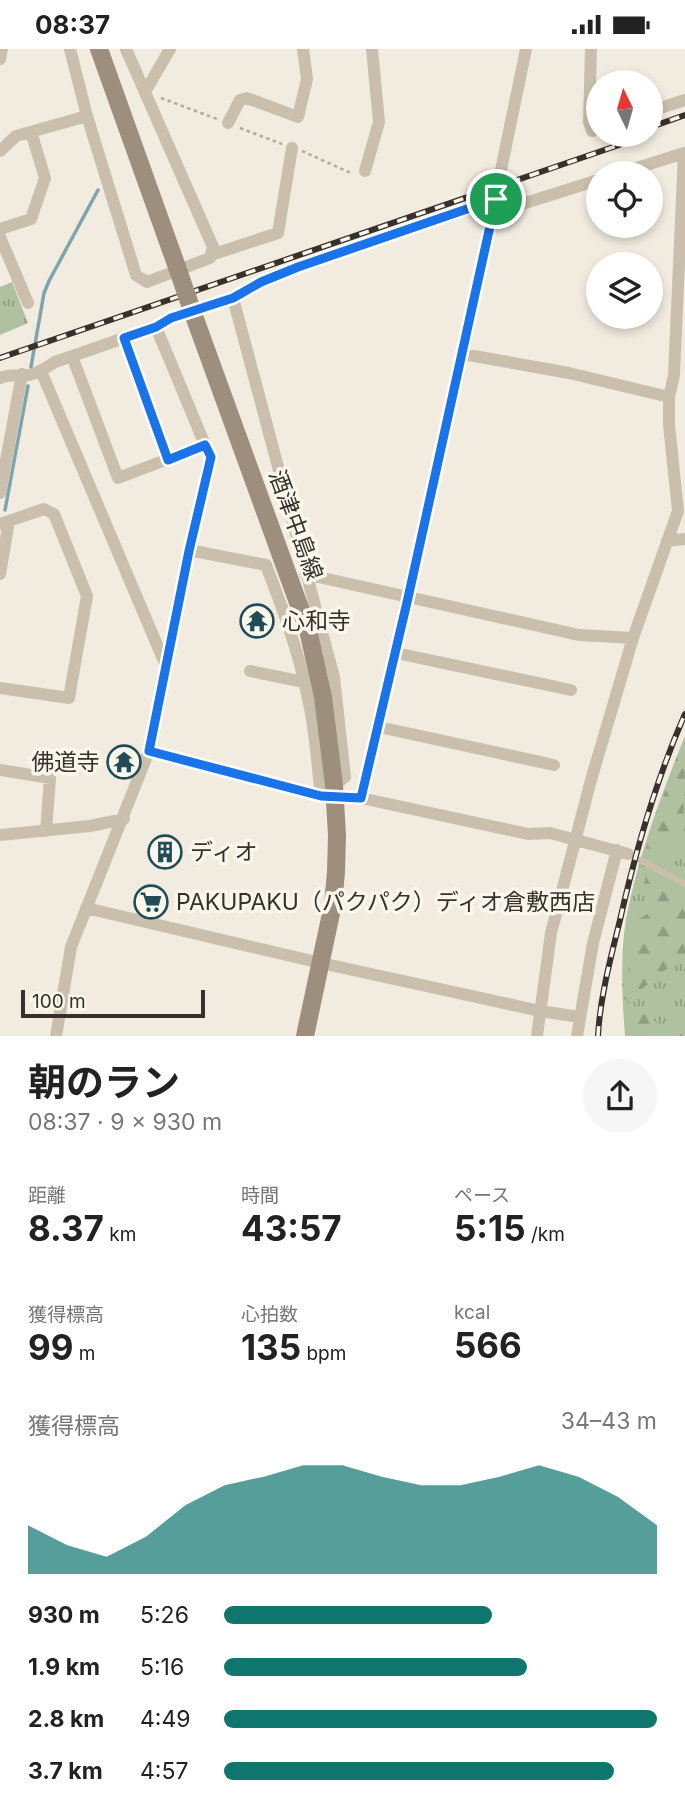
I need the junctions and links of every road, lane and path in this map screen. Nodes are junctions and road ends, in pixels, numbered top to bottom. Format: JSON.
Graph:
{"nodes":[{"id":1,"x":2,"y":49,"type":"edge"},
{"id":2,"x":70,"y":49,"type":"edge"},
{"id":3,"x":99,"y":49,"type":"edge"},
{"id":4,"x":125,"y":49,"type":"edge"},
{"id":5,"x":170,"y":49,"type":"edge"},
{"id":6,"x":303,"y":49,"type":"edge"},
{"id":7,"x":372,"y":49,"type":"edge"},
{"id":8,"x":526,"y":49,"type":"edge"},
{"id":9,"x":591,"y":49,"type":"edge"},
{"id":10,"x":0,"y":58,"type":"edge"},
{"id":11,"x":590,"y":70,"type":"edge"},
{"id":12,"x":145,"y":92,"type":"junction"},
{"id":13,"x":685,"y":100,"type":"edge"},
{"id":14,"x":663,"y":107,"type":"edge"},
{"id":15,"x":87,"y":116,"type":"junction"},
{"id":16,"x":228,"y":123,"type":"junction"},
{"id":17,"x":31,"y":132,"type":"junction"},
{"id":18,"x":292,"y":148,"type":"junction"},
{"id":19,"x":0,"y":151,"type":"edge"},
{"id":20,"x":684,"y":153,"type":"edge"},
{"id":21,"x":659,"y":161,"type":"edge"},
{"id":22,"x":365,"y":171,"type":"joint"},
{"id":23,"x":684,"y":180,"type":"edge"},
{"id":24,"x":586,"y":184,"type":"edge"},
{"id":25,"x":496,"y":199,"type":"junction"},
{"id":26,"x":494,"y":213,"type":"junction"},
{"id":27,"x":684,"y":222,"type":"edge"},
{"id":28,"x":0,"y":229,"type":"edge"},
{"id":29,"x":0,"y":237,"type":"edge"},
{"id":30,"x":211,"y":255,"type":"junction"},
{"id":31,"x":233,"y":298,"type":"junction"},
{"id":32,"x":28,"y":303,"type":"dead end"},
{"id":33,"x":156,"y":327,"type":"junction"},
{"id":34,"x":124,"y":338,"type":"junction"},
{"id":35,"x":463,"y":354,"type":"junction"},
{"id":36,"x":72,"y":356,"type":"junction"},
{"id":37,"x":41,"y":371,"type":"junction"},
{"id":38,"x":22,"y":374,"type":"junction"},
{"id":39,"x":0,"y":378,"type":"edge"},
{"id":40,"x":669,"y":397,"type":"junction"},
{"id":41,"x":205,"y":445,"type":"junction"},
{"id":42,"x":5,"y":447,"type":"edge"},
{"id":43,"x":168,"y":460,"type":"junction"},
{"id":44,"x":0,"y":493,"type":"edge"},
{"id":45,"x":5,"y":522,"type":"edge"},
{"id":46,"x":685,"y":539,"type":"edge"},
{"id":47,"x":667,"y":541,"type":"junction"},
{"id":48,"x":189,"y":551,"type":"junction"},
{"id":49,"x":0,"y":574,"type":"edge"},
{"id":50,"x":305,"y":574,"type":"junction"},
{"id":51,"x":408,"y":598,"type":"junction"},
{"id":52,"x":633,"y":638,"type":"junction"},
{"id":53,"x":396,"y":653,"type":"junction"},
{"id":54,"x":166,"y":666,"type":"junction"},
{"id":55,"x":250,"y":671,"type":"dead end"},
{"id":56,"x":304,"y":682,"type":"junction"},
{"id":57,"x":0,"y":688,"type":"edge"},
{"id":58,"x":571,"y":690,"type":"dead end"},
{"id":59,"x":379,"y":727,"type":"junction"},
{"id":60,"x":149,"y":751,"type":"junction"},
{"id":61,"x":554,"y":765,"type":"dead end"},
{"id":62,"x":0,"y":770,"type":"edge"},
{"id":63,"x":330,"y":793,"type":"junction"},
{"id":64,"x":361,"y":798,"type":"junction"},
{"id":65,"x":124,"y":819,"type":"junction"},
{"id":66,"x":46,"y":831,"type":"junction"},
{"id":67,"x":0,"y":835,"type":"edge"},
{"id":68,"x":576,"y":840,"type":"junction"},
{"id":69,"x":640,"y":860,"type":"dead end"},
{"id":70,"x":685,"y":884,"type":"edge"},
{"id":71,"x":86,"y":908,"type":"junction"},
{"id":72,"x":321,"y":963,"type":"junction"},
{"id":73,"x":540,"y":1011,"type":"junction"},
{"id":74,"x":580,"y":1017,"type":"junction"},
{"id":75,"x":56,"y":1036,"type":"edge"},
{"id":76,"x":304,"y":1036,"type":"edge"},
{"id":77,"x":537,"y":1036,"type":"edge"},
{"id":78,"x":577,"y":1036,"type":"edge"}],
"edges":[{"from":1,"to":10,"type":"street"},
{"from":2,"to":15,"type":"street"},
{"from":3,"to":63,"type":"main road","name":"酒津中島線","bridge":true},
{"from":4,"to":12,"type":"street"},
{"from":5,"to":12,"type":"street"},
{"from":6,"to":16,"type":"street"},
{"from":7,"to":22,"type":"street"},
{"from":8,"to":25,"type":"street"},
{"from":9,"to":11,"type":"street"},
{"from":12,"to":16,"type":"path"},
{"from":12,"to":30,"type":"street"},
{"from":13,"to":14,"type":"street"},
{"from":15,"to":17,"type":"street"},
{"from":15,"to":30,"type":"street"},
{"from":16,"to":18,"type":"path"},
{"from":17,"to":19,"type":"street"},
{"from":17,"to":28,"type":"street"},
{"from":18,"to":22,"type":"path"},
{"from":18,"to":30,"type":"street"},
{"from":20,"to":21,"type":"street"},
{"from":20,"to":23,"type":"street"},
{"from":23,"to":27,"type":"street"},
{"from":24,"to":26,"type":"street"},
{"from":25,"to":26,"type":"street"},
{"from":25,"to":31,"type":"street"},
{"from":26,"to":35,"type":"street"},
{"from":27,"to":40,"type":"street"},
{"from":29,"to":32,"type":"street"},
{"from":31,"to":33,"type":"street"},
{"from":31,"to":50,"type":"street"},
{"from":33,"to":34,"type":"street"},
{"from":33,"to":41,"type":"street"},
{"from":34,"to":36,"type":"street"},
{"from":34,"to":43,"type":"street"},
{"from":35,"to":40,"type":"street"},
{"from":35,"to":51,"type":"street"},
{"from":36,"to":37,"type":"street"},
{"from":36,"to":43,"type":"street"},
{"from":37,"to":38,"type":"street"},
{"from":37,"to":54,"type":"street"},
{"from":38,"to":39,"type":"street"},
{"from":38,"to":42,"type":"street"},
{"from":40,"to":47,"type":"street"},
{"from":41,"to":43,"type":"street"},
{"from":41,"to":48,"type":"street"},
{"from":42,"to":44,"type":"street"},
{"from":45,"to":49,"type":"street"},
{"from":45,"to":57,"type":"street"},
{"from":46,"to":47,"type":"street"},
{"from":47,"to":52,"type":"street"},
{"from":48,"to":54,"type":"street"},
{"from":48,"to":56,"type":"street"},
{"from":50,"to":51,"type":"street"},
{"from":50,"to":63,"type":"street"},
{"from":51,"to":52,"type":"street"},
{"from":51,"to":53,"type":"street"},
{"from":52,"to":68,"type":"street"},
{"from":53,"to":58,"type":"street"},
{"from":53,"to":59,"type":"street"},
{"from":54,"to":60,"type":"street"},
{"from":55,"to":56,"type":"street"},
{"from":56,"to":63,"type":"street"},
{"from":59,"to":61,"type":"street"},
{"from":59,"to":64,"type":"street"},
{"from":60,"to":63,"type":"street"},
{"from":60,"to":65,"type":"street"},
{"from":62,"to":66,"type":"street"},
{"from":63,"to":64,"type":"street"},
{"from":63,"to":72,"type":"main road","name":"酒津中島線"},
{"from":64,"to":68,"type":"street"},
{"from":65,"to":66,"type":"street"},
{"from":65,"to":71,"type":"street"},
{"from":66,"to":67,"type":"street"},
{"from":68,"to":73,"type":"street"},
{"from":68,"to":74,"type":"street"},
{"from":69,"to":70,"type":"lane"},
{"from":71,"to":72,"type":"street"},
{"from":71,"to":75,"type":"street"},
{"from":72,"to":73,"type":"street"},
{"from":72,"to":76,"type":"main road","name":"酒津中島線"},
{"from":73,"to":74,"type":"street"},
{"from":73,"to":77,"type":"street"},
{"from":74,"to":78,"type":"street"}]}
